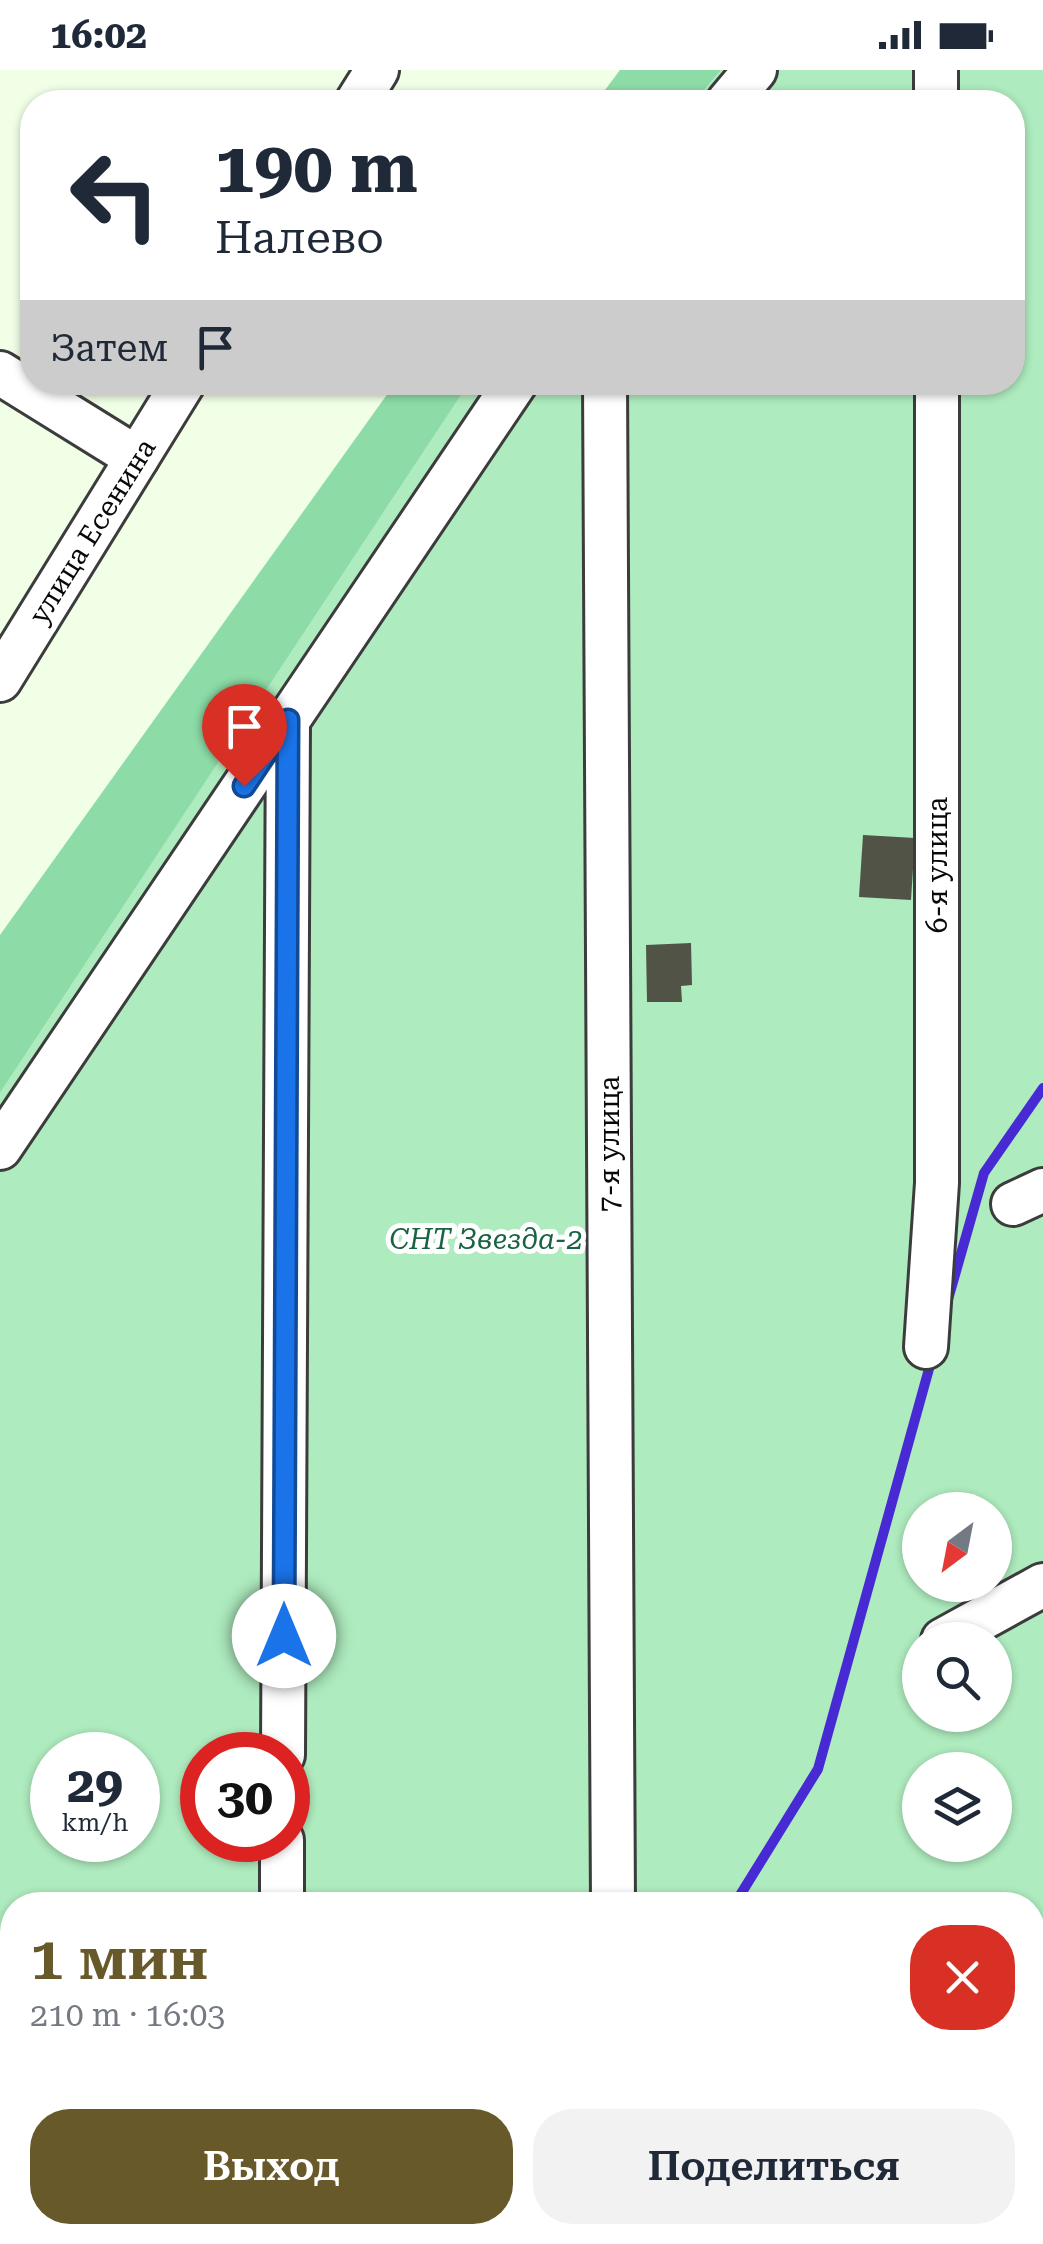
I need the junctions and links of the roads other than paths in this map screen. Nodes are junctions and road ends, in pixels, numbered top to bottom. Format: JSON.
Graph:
{"nodes":[{"id":1,"x":755,"y":70,"type":"edge"},
{"id":2,"x":738,"y":90,"type":"edge"},
{"id":3,"x":35,"y":395,"type":"edge"},
{"id":4,"x":176,"y":395,"type":"edge"},
{"id":5,"x":507,"y":395,"type":"edge"},
{"id":6,"x":605,"y":395,"type":"edge"},
{"id":7,"x":937,"y":395,"type":"edge"},
{"id":8,"x":137,"y":458,"type":"junction"},
{"id":9,"x":0,"y":680,"type":"edge"},
{"id":10,"x":288,"y":720,"type":"junction"},
{"id":11,"x":0,"y":1148,"type":"edge"},
{"id":12,"x":926,"y":1347,"type":"dead end"},
{"id":13,"x":1043,"y":1585,"type":"edge"},
{"id":14,"x":976,"y":1622,"type":"edge"},
{"id":15,"x":283,"y":1732,"type":"edge"},
{"id":16,"x":282,"y":1862,"type":"edge"},
{"id":17,"x":282,"y":1892,"type":"edge"},
{"id":18,"x":613,"y":1892,"type":"edge"}],
"edges":[{"from":1,"to":2,"type":"street"},
{"from":3,"to":8,"type":"street"},
{"from":4,"to":8,"type":"street","name":"улица Есенина"},
{"from":5,"to":10,"type":"street"},
{"from":6,"to":18,"type":"street","name":"7-я улица"},
{"from":7,"to":12,"type":"street","name":"6-я улица"},
{"from":8,"to":9,"type":"street","name":"улица Есенина"},
{"from":10,"to":11,"type":"street"},
{"from":10,"to":15,"type":"street"},
{"from":13,"to":14,"type":"street"},
{"from":16,"to":17,"type":"street"}]}
